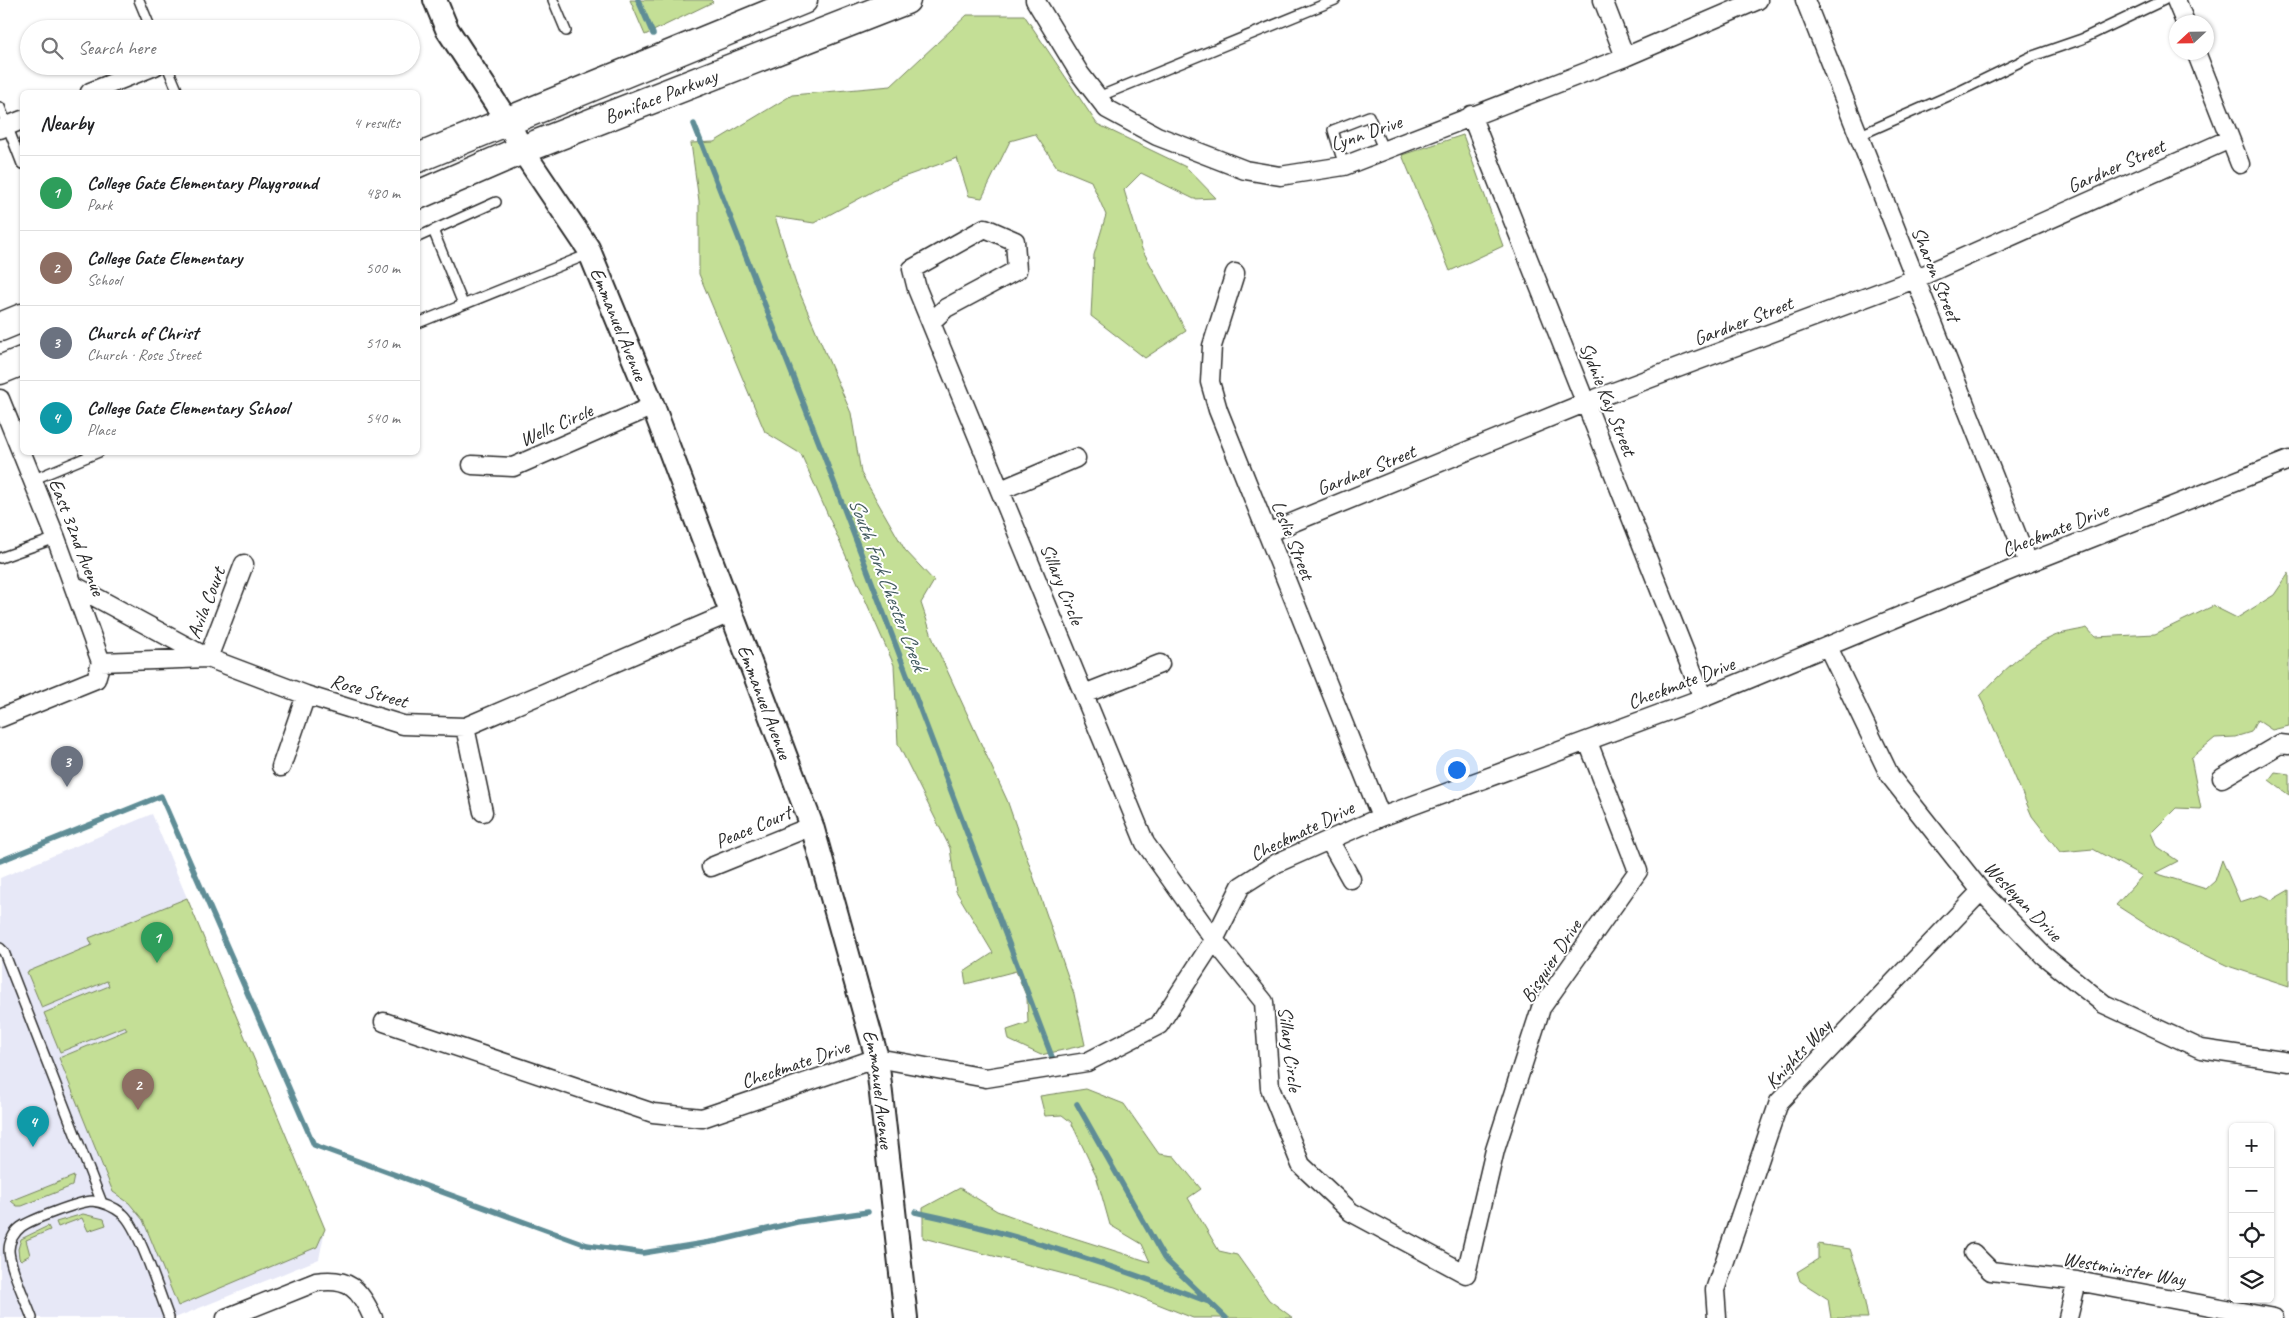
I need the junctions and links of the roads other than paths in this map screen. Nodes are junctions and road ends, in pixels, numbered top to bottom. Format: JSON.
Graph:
{"nodes":[{"id":1,"x":139,"y":0,"type":"edge"},
{"id":2,"x":435,"y":0,"type":"edge"},
{"id":3,"x":553,"y":0,"type":"edge"},
{"id":4,"x":803,"y":0,"type":"edge"},
{"id":5,"x":906,"y":0,"type":"edge"},
{"id":6,"x":1035,"y":0,"type":"edge"},
{"id":7,"x":1335,"y":0,"type":"edge"},
{"id":8,"x":1603,"y":0,"type":"edge"},
{"id":9,"x":1758,"y":0,"type":"edge"},
{"id":10,"x":1805,"y":0,"type":"edge"},
{"id":11,"x":2164,"y":0,"type":"edge"},
{"id":12,"x":2176,"y":0,"type":"edge"},
{"id":13,"x":2182,"y":15,"type":"edge"},
{"id":14,"x":147,"y":20,"type":"edge"},
{"id":15,"x":566,"y":31,"type":"dead end"},
{"id":16,"x":1625,"y":57,"type":"junction"},
{"id":17,"x":2199,"y":60,"type":"edge"},
{"id":18,"x":132,"y":75,"type":"edge"},
{"id":19,"x":171,"y":75,"type":"edge"},
{"id":20,"x":95,"y":90,"type":"edge"},
{"id":21,"x":177,"y":90,"type":"edge"},
{"id":22,"x":1098,"y":97,"type":"junction"},
{"id":23,"x":0,"y":107,"type":"edge"},
{"id":24,"x":1471,"y":115,"type":"junction"},
{"id":25,"x":508,"y":122,"type":"junction"},
{"id":26,"x":10,"y":125,"type":"edge"},
{"id":27,"x":1858,"y":136,"type":"junction"},
{"id":28,"x":2230,"y":138,"type":"junction"},
{"id":29,"x":522,"y":150,"type":"junction"},
{"id":30,"x":1384,"y":151,"type":"junction"},
{"id":31,"x":420,"y":157,"type":"edge"},
{"id":32,"x":20,"y":158,"type":"edge"},
{"id":33,"x":2240,"y":164,"type":"dead end"},
{"id":34,"x":1344,"y":166,"type":"junction"},
{"id":35,"x":420,"y":194,"type":"edge"},
{"id":36,"x":496,"y":202,"type":"dead end"},
{"id":37,"x":432,"y":230,"type":"junction"},
{"id":38,"x":420,"y":236,"type":"edge"},
{"id":39,"x":590,"y":253,"type":"junction"},
{"id":40,"x":1235,"y":273,"type":"dead end"},
{"id":41,"x":1915,"y":279,"type":"junction"},
{"id":42,"x":463,"y":304,"type":"junction"},
{"id":43,"x":20,"y":319,"type":"edge"},
{"id":44,"x":420,"y":322,"type":"edge"},
{"id":45,"x":931,"y":322,"type":"junction"},
{"id":46,"x":0,"y":327,"type":"edge"},
{"id":47,"x":20,"y":362,"type":"edge"},
{"id":48,"x":0,"y":370,"type":"edge"},
{"id":49,"x":0,"y":399,"type":"edge"},
{"id":50,"x":1586,"y":402,"type":"junction"},
{"id":51,"x":653,"y":406,"type":"junction"},
{"id":52,"x":20,"y":450,"type":"edge"},
{"id":53,"x":22,"y":455,"type":"edge"},
{"id":54,"x":92,"y":455,"type":"edge"},
{"id":55,"x":1076,"y":458,"type":"dead end"},
{"id":56,"x":2289,"y":460,"type":"edge"},
{"id":57,"x":472,"y":465,"type":"dead end"},
{"id":58,"x":32,"y":480,"type":"junction"},
{"id":59,"x":1001,"y":490,"type":"junction"},
{"id":60,"x":1267,"y":533,"type":"junction"},
{"id":61,"x":56,"y":538,"type":"junction"},
{"id":62,"x":0,"y":558,"type":"edge"},
{"id":63,"x":2028,"y":563,"type":"junction"},
{"id":64,"x":244,"y":564,"type":"dead end"},
{"id":65,"x":73,"y":585,"type":"junction"},
{"id":66,"x":730,"y":613,"type":"junction"},
{"id":67,"x":1828,"y":647,"type":"junction"},
{"id":68,"x":208,"y":658,"type":"junction"},
{"id":69,"x":101,"y":662,"type":"junction"},
{"id":70,"x":1160,"y":664,"type":"dead end"},
{"id":71,"x":1084,"y":694,"type":"junction"},
{"id":72,"x":306,"y":695,"type":"junction"},
{"id":73,"x":1703,"y":698,"type":"junction"},
{"id":74,"x":0,"y":718,"type":"edge"},
{"id":75,"x":465,"y":727,"type":"junction"},
{"id":76,"x":1588,"y":742,"type":"junction"},
{"id":77,"x":2289,"y":745,"type":"edge"},
{"id":78,"x":281,"y":767,"type":"dead end"},
{"id":79,"x":2222,"y":778,"type":"dead end"},
{"id":80,"x":483,"y":812,"type":"dead end"},
{"id":81,"x":1381,"y":817,"type":"junction"},
{"id":82,"x":812,"y":826,"type":"junction"},
{"id":83,"x":1329,"y":840,"type":"junction"},
{"id":84,"x":711,"y":867,"type":"dead end"},
{"id":85,"x":1352,"y":879,"type":"dead end"},
{"id":86,"x":1981,"y":891,"type":"junction"},
{"id":87,"x":1214,"y":940,"type":"junction"},
{"id":88,"x":0,"y":948,"type":"edge"},
{"id":89,"x":384,"y":1022,"type":"dead end"},
{"id":90,"x":877,"y":1058,"type":"junction"},
{"id":91,"x":2289,"y":1062,"type":"edge"},
{"id":92,"x":102,"y":1203,"type":"junction"},
{"id":93,"x":1974,"y":1253,"type":"dead end"},
{"id":94,"x":1466,"y":1274,"type":"joint"},
{"id":95,"x":2077,"y":1280,"type":"junction"},
{"id":96,"x":32,"y":1318,"type":"edge"},
{"id":97,"x":169,"y":1318,"type":"edge"},
{"id":98,"x":226,"y":1318,"type":"edge"},
{"id":99,"x":373,"y":1318,"type":"edge"},
{"id":100,"x":906,"y":1318,"type":"edge"},
{"id":101,"x":1717,"y":1318,"type":"edge"},
{"id":102,"x":2068,"y":1318,"type":"edge"},
{"id":103,"x":2274,"y":1318,"type":"edge"}],
"edges":[{"from":1,"to":14,"type":"lane"},
{"from":2,"to":25,"type":"street","name":"Emmanuel Avenue"},
{"from":3,"to":15,"type":"lane"},
{"from":4,"to":25,"type":"main road","name":"Boniface Parkway"},
{"from":5,"to":29,"type":"main road","name":"Boniface Parkway"},
{"from":6,"to":22,"type":"street","name":"Lynn Drive"},
{"from":7,"to":22,"type":"lane"},
{"from":8,"to":16,"type":"street"},
{"from":9,"to":16,"type":"street","name":"Lynn Drive"},
{"from":10,"to":27,"type":"street","name":"Sharon Street"},
{"from":11,"to":27,"type":"lane"},
{"from":12,"to":13,"type":"street"},
{"from":16,"to":24,"type":"street","name":"Lynn Drive"},
{"from":17,"to":28,"type":"street"},
{"from":18,"to":20,"type":"street"},
{"from":19,"to":21,"type":"lane"},
{"from":22,"to":34,"type":"street","name":"Lynn Drive"},
{"from":23,"to":26,"type":"lane"},
{"from":24,"to":30,"type":"street","name":"Lynn Drive"},
{"from":24,"to":50,"type":"street","name":"Sydnie Kay Street"},
{"from":25,"to":29,"type":"street","name":"Emmanuel Avenue"},
{"from":25,"to":31,"type":"main road","name":"Boniface Parkway"},
{"from":26,"to":32,"type":"lane"},
{"from":27,"to":41,"type":"street","name":"Sharon Street"},
{"from":28,"to":33,"type":"street"},
{"from":28,"to":41,"type":"street","name":"Gardner Street"},
{"from":29,"to":35,"type":"main road","name":"Boniface Parkway"},
{"from":29,"to":39,"type":"street","name":"Emmanuel Avenue"},
{"from":30,"to":34,"type":"street","name":"Lynn Drive"},
{"from":30,"to":34,"type":"lane"},
{"from":36,"to":37,"type":"lane"},
{"from":37,"to":38,"type":"lane"},
{"from":37,"to":42,"type":"lane"},
{"from":39,"to":42,"type":"lane"},
{"from":39,"to":51,"type":"street","name":"Emmanuel Avenue"},
{"from":40,"to":60,"type":"street","name":"Leslie Street"},
{"from":41,"to":50,"type":"street","name":"Gardner Street"},
{"from":41,"to":63,"type":"street","name":"Sharon Street"},
{"from":42,"to":44,"type":"lane"},
{"from":43,"to":46,"type":"main road"},
{"from":45,"to":45,"type":"street","name":"Sillary Circle"},
{"from":45,"to":59,"type":"street","name":"Sillary Circle"},
{"from":47,"to":48,"type":"main road"},
{"from":49,"to":52,"type":"street","name":"East 32nd Avenue"},
{"from":50,"to":60,"type":"street","name":"Gardner Street"},
{"from":50,"to":73,"type":"street","name":"Sydnie Kay Street"},
{"from":51,"to":57,"type":"street","name":"Wells Circle"},
{"from":51,"to":66,"type":"street","name":"Emmanuel Avenue"},
{"from":53,"to":58,"type":"street","name":"East 32nd Avenue"},
{"from":54,"to":58,"type":"lane"},
{"from":55,"to":59,"type":"street"},
{"from":56,"to":63,"type":"street","name":"Checkmate Drive"},
{"from":58,"to":61,"type":"street","name":"East 32nd Avenue"},
{"from":59,"to":71,"type":"street","name":"Sillary Circle"},
{"from":60,"to":81,"type":"street","name":"Leslie Street"},
{"from":61,"to":62,"type":"lane"},
{"from":61,"to":65,"type":"street","name":"East 32nd Avenue"},
{"from":63,"to":67,"type":"street","name":"Checkmate Drive"},
{"from":64,"to":68,"type":"street","name":"Avila Court"},
{"from":65,"to":68,"type":"street"},
{"from":65,"to":69,"type":"street","name":"East 32nd Avenue"},
{"from":66,"to":75,"type":"street","name":"Rose Street"},
{"from":66,"to":82,"type":"street","name":"Emmanuel Avenue"},
{"from":67,"to":73,"type":"street","name":"Checkmate Drive"},
{"from":67,"to":86,"type":"street","name":"Wesleyan Drive"},
{"from":68,"to":69,"type":"street","name":"Rose Street"},
{"from":68,"to":72,"type":"street","name":"Rose Street"},
{"from":69,"to":74,"type":"street"},
{"from":70,"to":71,"type":"street"},
{"from":71,"to":87,"type":"street","name":"Sillary Circle"},
{"from":72,"to":75,"type":"street","name":"Rose Street"},
{"from":72,"to":78,"type":"street"},
{"from":73,"to":76,"type":"street","name":"Checkmate Drive"},
{"from":75,"to":80,"type":"street"},
{"from":76,"to":81,"type":"street","name":"Checkmate Drive"},
{"from":76,"to":94,"type":"street","name":"Bisquier Drive"},
{"from":77,"to":79,"type":"street"},
{"from":81,"to":83,"type":"street","name":"Checkmate Drive"},
{"from":82,"to":84,"type":"street","name":"Peace Court"},
{"from":82,"to":90,"type":"street","name":"Emmanuel Avenue"},
{"from":83,"to":85,"type":"street"},
{"from":83,"to":87,"type":"street","name":"Checkmate Drive"},
{"from":86,"to":91,"type":"street","name":"Wesleyan Drive"},
{"from":86,"to":101,"type":"street","name":"Knights Way"},
{"from":87,"to":90,"type":"street","name":"Checkmate Drive"},
{"from":87,"to":94,"type":"street","name":"Sillary Circle"},
{"from":88,"to":92,"type":"lane"},
{"from":89,"to":90,"type":"street","name":"Checkmate Drive"},
{"from":90,"to":100,"type":"street","name":"Emmanuel Avenue"},
{"from":92,"to":96,"type":"lane"},
{"from":92,"to":97,"type":"lane"},
{"from":93,"to":95,"type":"street","name":"Westminister Way"},
{"from":95,"to":102,"type":"street"},
{"from":95,"to":103,"type":"street","name":"Westminister Way"},
{"from":98,"to":99,"type":"street"}]}
